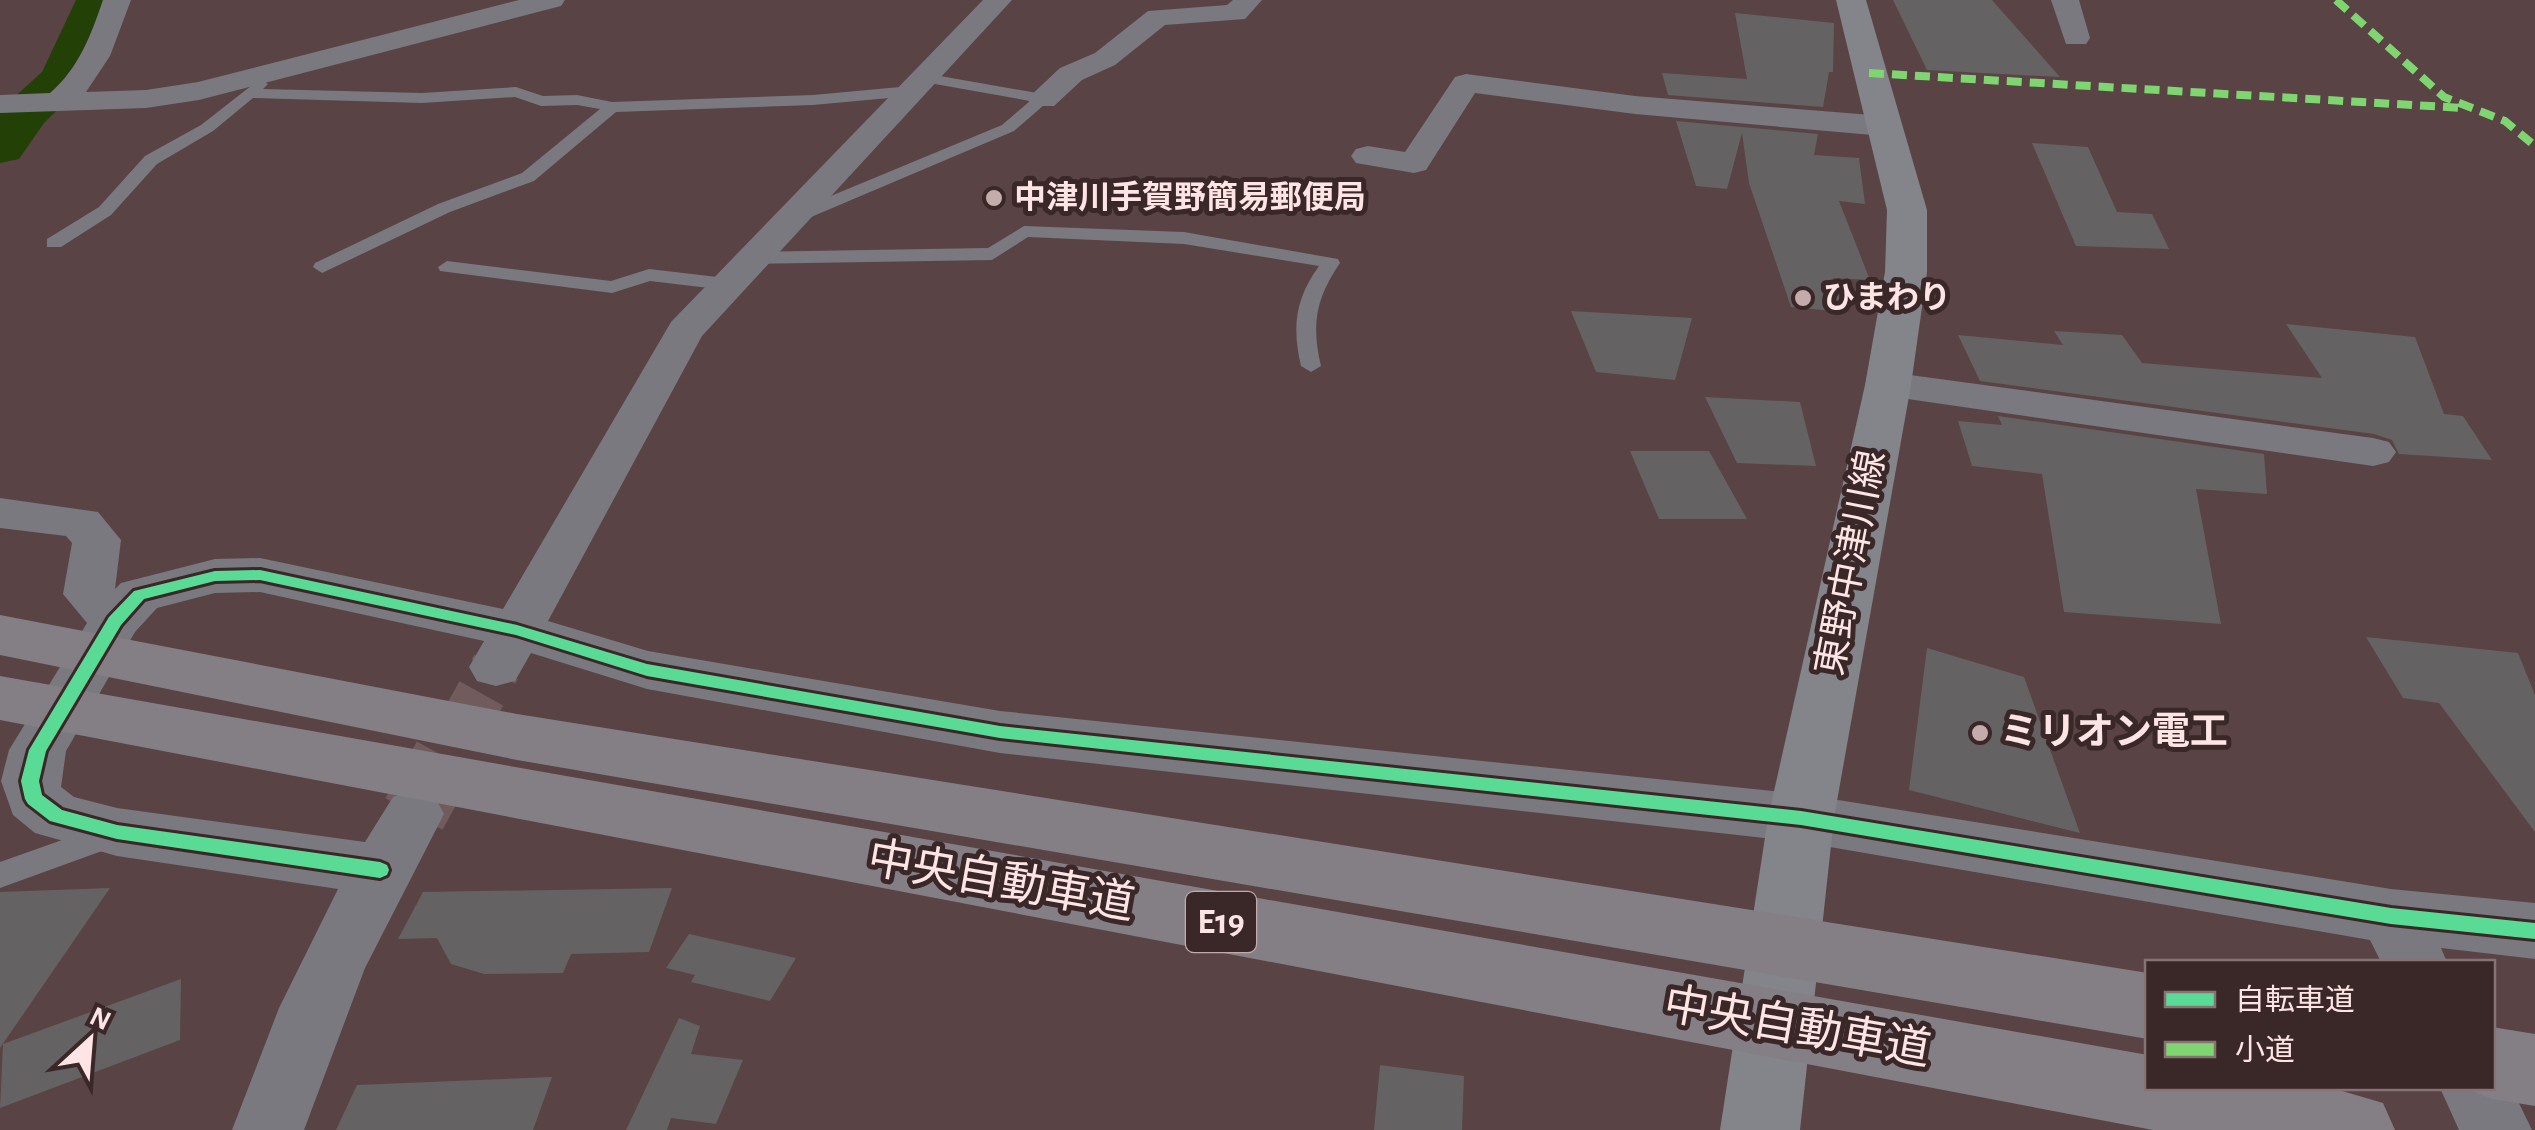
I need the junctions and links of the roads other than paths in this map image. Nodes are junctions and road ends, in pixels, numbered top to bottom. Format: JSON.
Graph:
{"nodes":[{"id":1,"x":117,"y":0,"type":"edge"},
{"id":2,"x":551,"y":0,"type":"edge"},
{"id":3,"x":998,"y":0,"type":"edge"},
{"id":4,"x":1248,"y":0,"type":"edge"},
{"id":5,"x":1852,"y":0,"type":"edge"},
{"id":6,"x":2065,"y":0,"type":"edge"},
{"id":7,"x":509,"y":4,"type":"edge"},
{"id":8,"x":2076,"y":38,"type":"dead end"},
{"id":9,"x":275,"y":70,"type":"junction"},
{"id":10,"x":917,"y":84,"type":"junction"},
{"id":11,"x":248,"y":93,"type":"junction"},
{"id":12,"x":1043,"y":99,"type":"junction"},
{"id":13,"x":58,"y":102,"type":"junction"},
{"id":14,"x":0,"y":104,"type":"edge"},
{"id":15,"x":612,"y":107,"type":"junction"},
{"id":16,"x":1884,"y":126,"type":"junction"},
{"id":17,"x":1368,"y":156,"type":"dead end"},
{"id":18,"x":791,"y":220,"type":"junction"},
{"id":19,"x":54,"y":243,"type":"dead end"},
{"id":20,"x":322,"y":267,"type":"dead end"},
{"id":21,"x":447,"y":267,"type":"dead end"},
{"id":22,"x":739,"y":271,"type":"junction"},
{"id":23,"x":1311,"y":366,"type":"dead end"},
{"id":24,"x":1888,"y":386,"type":"junction"},
{"id":25,"x":2373,"y":452,"type":"dead end"},
{"id":26,"x":0,"y":513,"type":"edge"},
{"id":27,"x":8,"y":636,"type":"edge"},
{"id":28,"x":507,"y":648,"type":"junction"},
{"id":29,"x":106,"y":664,"type":"junction"},
{"id":30,"x":0,"y":698,"type":"edge"},
{"id":31,"x":414,"y":814,"type":"tunnel mouth"},
{"id":32,"x":117,"y":832,"type":"junction"},
{"id":33,"x":1798,"y":833,"type":"junction"},
{"id":34,"x":380,"y":870,"type":"junction"},
{"id":35,"x":0,"y":876,"type":"edge"},
{"id":36,"x":2535,"y":931,"type":"edge"},
{"id":37,"x":2402,"y":939,"type":"edge"},
{"id":38,"x":2145,"y":1006,"type":"edge"},
{"id":39,"x":2495,"y":1063,"type":"edge"},
{"id":40,"x":2535,"y":1070,"type":"edge"},
{"id":41,"x":2145,"y":1086,"type":"edge"},
{"id":42,"x":2163,"y":1090,"type":"edge"},
{"id":43,"x":2476,"y":1090,"type":"edge"},
{"id":44,"x":268,"y":1130,"type":"edge"},
{"id":45,"x":1760,"y":1130,"type":"edge"},
{"id":46,"x":2356,"y":1130,"type":"edge"},
{"id":47,"x":2496,"y":1130,"type":"edge"}],
"edges":[{"from":1,"to":13,"type":"street"},
{"from":2,"to":7,"type":"street"},
{"from":3,"to":10,"type":"street"},
{"from":4,"to":12,"type":"street"},
{"from":5,"to":16,"type":"main road","name":"東野中津川線"},
{"from":6,"to":8,"type":"street"},
{"from":7,"to":9,"type":"street"},
{"from":9,"to":11,"type":"lane"},
{"from":9,"to":13,"type":"street"},
{"from":10,"to":12,"type":"lane"},
{"from":10,"to":15,"type":"lane"},
{"from":10,"to":18,"type":"street"},
{"from":11,"to":15,"type":"lane"},
{"from":11,"to":19,"type":"lane"},
{"from":12,"to":18,"type":"lane"},
{"from":13,"to":14,"type":"street"},
{"from":15,"to":20,"type":"lane"},
{"from":16,"to":17,"type":"street"},
{"from":16,"to":24,"type":"main road","name":"東野中津川線"},
{"from":18,"to":22,"type":"street"},
{"from":21,"to":22,"type":"lane"},
{"from":22,"to":23,"type":"lane"},
{"from":22,"to":28,"type":"street"},
{"from":24,"to":25,"type":"street"},
{"from":24,"to":33,"type":"main road","name":"東野中津川線"},
{"from":26,"to":29,"type":"street"},
{"from":27,"to":29,"type":"highway","name":"中央自動車道","number":"E19"},
{"from":28,"to":29,"type":"street"},
{"from":28,"to":33,"type":"street"},
{"from":29,"to":30,"type":"highway","name":"中央自動車道","number":"E19"},
{"from":29,"to":32,"type":"street"},
{"from":29,"to":38,"type":"highway","name":"中央自動車道","number":"E19"},
{"from":29,"to":41,"type":"highway","name":"中央自動車道","number":"E19"},
{"from":31,"to":34,"type":"street"},
{"from":32,"to":34,"type":"street"},
{"from":32,"to":35,"type":"lane"},
{"from":33,"to":37,"type":"street"},
{"from":33,"to":45,"type":"main road","name":"東野中津川線"},
{"from":34,"to":44,"type":"street"},
{"from":36,"to":37,"type":"street"},
{"from":39,"to":40,"type":"highway"},
{"from":42,"to":46,"type":"highway","name":"中央自動車道","number":"E19"},
{"from":43,"to":47,"type":"street"}]}
